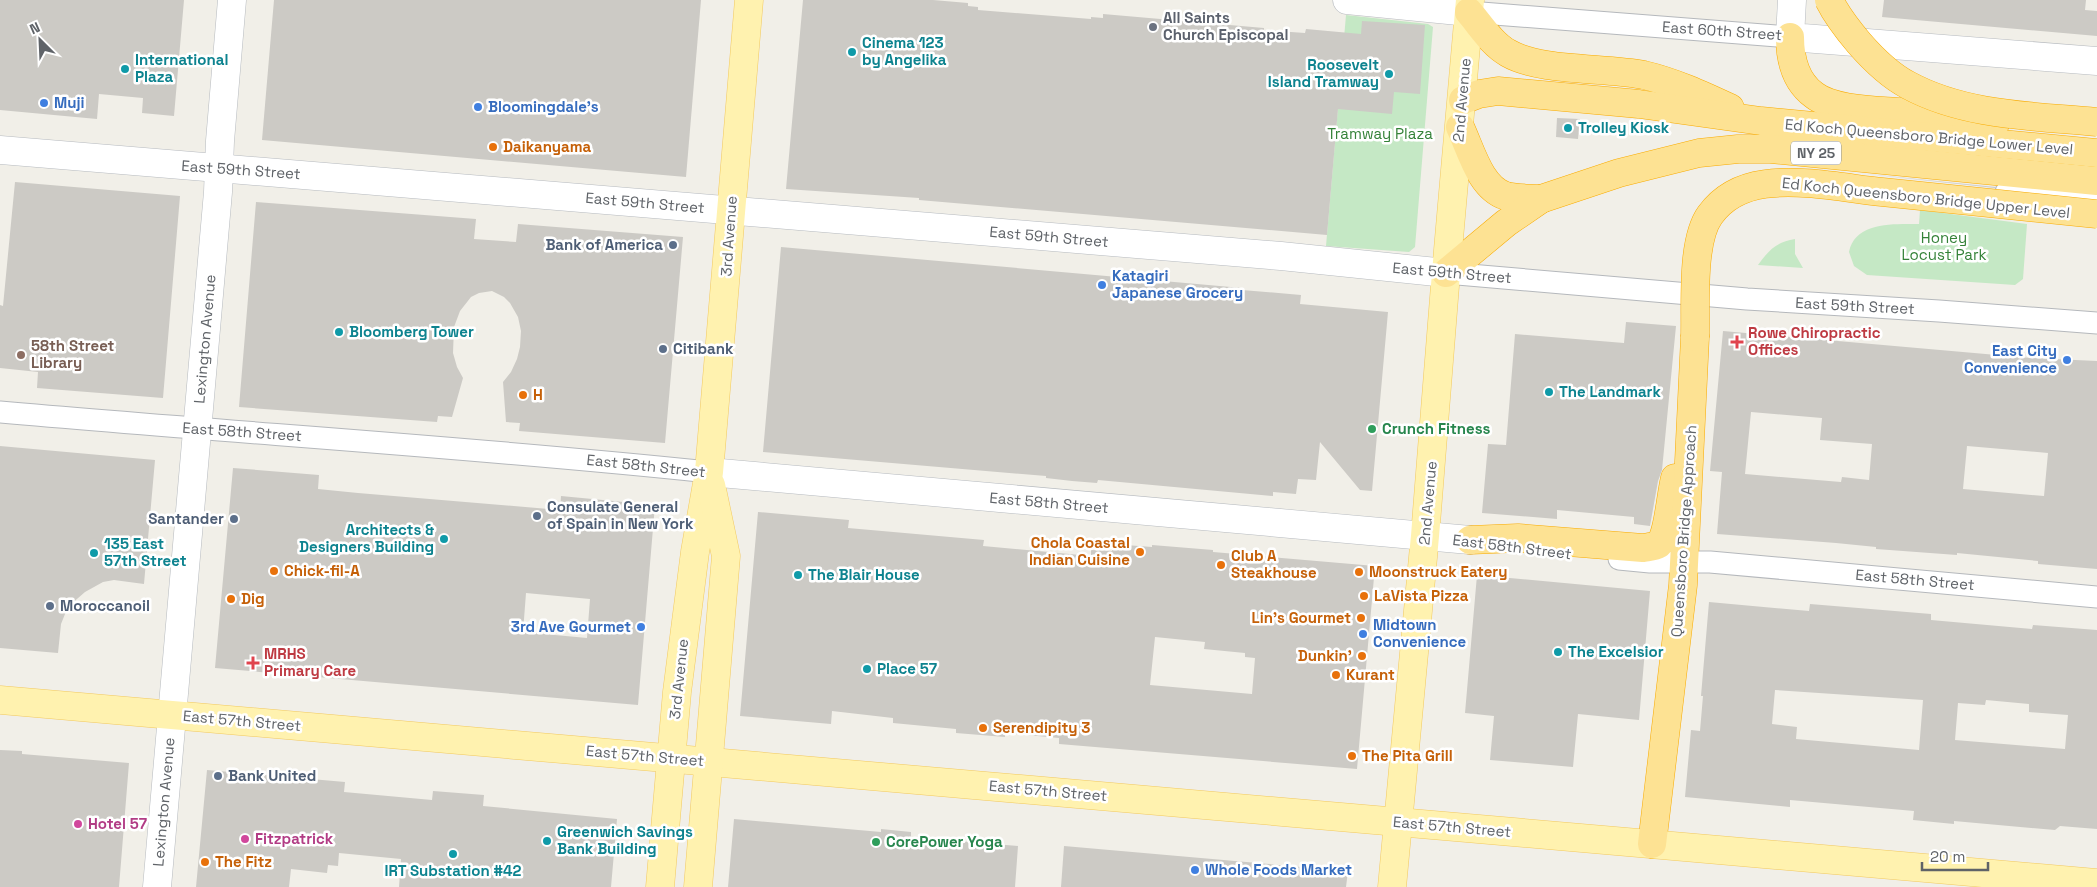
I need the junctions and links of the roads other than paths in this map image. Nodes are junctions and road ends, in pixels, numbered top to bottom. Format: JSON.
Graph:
{"nodes":[{"id":1,"x":232,"y":0,"type":"edge"},
{"id":2,"x":749,"y":0,"type":"edge"},
{"id":3,"x":1347,"y":0,"type":"edge"},
{"id":4,"x":1792,"y":0,"type":"edge"},
{"id":5,"x":1829,"y":0,"type":"edge"},
{"id":6,"x":1470,"y":6,"type":"edge"},
{"id":7,"x":1790,"y":37,"type":"junction"},
{"id":8,"x":2097,"y":60,"type":"edge"},
{"id":9,"x":1463,"y":100,"type":"junction"},
{"id":10,"x":1761,"y":121,"type":"junction"},
{"id":11,"x":2097,"y":122,"type":"edge"},
{"id":12,"x":1460,"y":127,"type":"junction"},
{"id":13,"x":2097,"y":133,"type":"edge"},
{"id":14,"x":0,"y":150,"type":"edge"},
{"id":15,"x":2097,"y":152,"type":"edge"},
{"id":16,"x":219,"y":167,"type":"junction"},
{"id":17,"x":2097,"y":180,"type":"edge"},
{"id":18,"x":1941,"y":186,"type":"dead end"},
{"id":19,"x":1541,"y":199,"type":"junction"},
{"id":20,"x":2097,"y":199,"type":"edge"},
{"id":21,"x":730,"y":210,"type":"junction"},
{"id":22,"x":2097,"y":214,"type":"edge"},
{"id":23,"x":1446,"y":273,"type":"junction"},
{"id":24,"x":2097,"y":323,"type":"edge"},
{"id":25,"x":1695,"y":337,"type":"joint"},
{"id":26,"x":1692,"y":409,"type":"junction"},
{"id":27,"x":0,"y":412,"type":"edge"},
{"id":28,"x":197,"y":428,"type":"junction"},
{"id":29,"x":708,"y":472,"type":"junction"},
{"id":30,"x":1425,"y":536,"type":"junction"},
{"id":31,"x":1470,"y":540,"type":"junction"},
{"id":32,"x":1684,"y":562,"type":"junction"},
{"id":33,"x":2097,"y":596,"type":"edge"},
{"id":34,"x":720,"y":626,"type":"junction"},
{"id":35,"x":677,"y":692,"type":"junction"},
{"id":36,"x":0,"y":700,"type":"edge"},
{"id":37,"x":172,"y":715,"type":"junction"},
{"id":38,"x":670,"y":758,"type":"junction"},
{"id":39,"x":709,"y":761,"type":"junction"},
{"id":40,"x":1397,"y":822,"type":"junction"},
{"id":41,"x":1652,"y":844,"type":"junction"},
{"id":42,"x":2097,"y":883,"type":"edge"},
{"id":43,"x":157,"y":887,"type":"edge"},
{"id":44,"x":660,"y":887,"type":"edge"},
{"id":45,"x":698,"y":887,"type":"edge"},
{"id":46,"x":1392,"y":887,"type":"edge"}],
"edges":[{"from":1,"to":16,"type":"main road","name":"Lexington Avenue"},
{"from":2,"to":21,"type":"main road","name":"3rd Avenue"},
{"from":3,"to":6,"type":"main road","name":"East 60th Street"},
{"from":4,"to":7,"type":"main road"},
{"from":5,"to":11,"type":"highway","bridge":true},
{"from":6,"to":7,"type":"street","name":"East 60th Street"},
{"from":6,"to":9,"type":"main road","name":"2nd Avenue"},
{"from":6,"to":10,"type":"highway","number":"NY 25"},
{"from":7,"to":8,"type":"main road","name":"East 60th Street"},
{"from":7,"to":13,"type":"highway"},
{"from":9,"to":10,"type":"highway"},
{"from":9,"to":12,"type":"main road","name":"2nd Avenue"},
{"from":10,"to":15,"type":"highway","name":"Ed Koch Queensboro Bridge Lower Level","number":"NY 25"},
{"from":12,"to":19,"type":"highway","number":"NY 25"},
{"from":12,"to":23,"type":"main road","name":"2nd Avenue"},
{"from":14,"to":16,"type":"main road","name":"East 59th Street"},
{"from":16,"to":21,"type":"main road","name":"East 59th Street"},
{"from":16,"to":28,"type":"main road","name":"Lexington Avenue"},
{"from":17,"to":19,"type":"highway","number":"NY 25"},
{"from":18,"to":20,"type":"street"},
{"from":19,"to":23,"type":"highway","number":"NY 25"},
{"from":21,"to":23,"type":"main road","name":"East 59th Street"},
{"from":21,"to":29,"type":"main road","name":"3rd Avenue"},
{"from":22,"to":25,"type":"highway","name":"Ed Koch Queensboro Bridge Upper Level","bridge":true},
{"from":23,"to":24,"type":"street","name":"East 59th Street"},
{"from":23,"to":30,"type":"main road","name":"2nd Avenue"},
{"from":25,"to":26,"type":"highway","name":"Queensboro Bridge Approach"},
{"from":26,"to":31,"type":"highway"},
{"from":26,"to":32,"type":"highway","name":"Queensboro Bridge Approach"},
{"from":27,"to":28,"type":"street","name":"East 58th Street"},
{"from":28,"to":29,"type":"street","name":"East 58th Street"},
{"from":28,"to":37,"type":"main road","name":"Lexington Avenue"},
{"from":29,"to":30,"type":"main road","name":"East 58th Street"},
{"from":29,"to":34,"type":"main road","name":"3rd Avenue"},
{"from":29,"to":35,"type":"main road","name":"3rd Avenue"},
{"from":30,"to":31,"type":"main road","name":"East 58th Street"},
{"from":30,"to":40,"type":"main road","name":"2nd Avenue"},
{"from":31,"to":32,"type":"street","name":"East 58th Street"},
{"from":32,"to":33,"type":"street","name":"East 58th Street"},
{"from":32,"to":41,"type":"highway","name":"Queensboro Bridge Approach"},
{"from":34,"to":35,"type":"main road"},
{"from":34,"to":39,"type":"main road","name":"3rd Avenue"},
{"from":35,"to":38,"type":"main road","name":"3rd Avenue"},
{"from":36,"to":37,"type":"main road","name":"East 57th Street"},
{"from":37,"to":38,"type":"main road","name":"East 57th Street"},
{"from":37,"to":43,"type":"main road","name":"Lexington Avenue"},
{"from":38,"to":39,"type":"main road","name":"East 57th Street"},
{"from":38,"to":44,"type":"main road","name":"3rd Avenue"},
{"from":39,"to":40,"type":"main road","name":"East 57th Street"},
{"from":39,"to":45,"type":"main road","name":"3rd Avenue"},
{"from":40,"to":41,"type":"main road","name":"East 57th Street"},
{"from":40,"to":46,"type":"main road","name":"2nd Avenue"},
{"from":41,"to":42,"type":"main road","name":"East 57th Street"}]}
